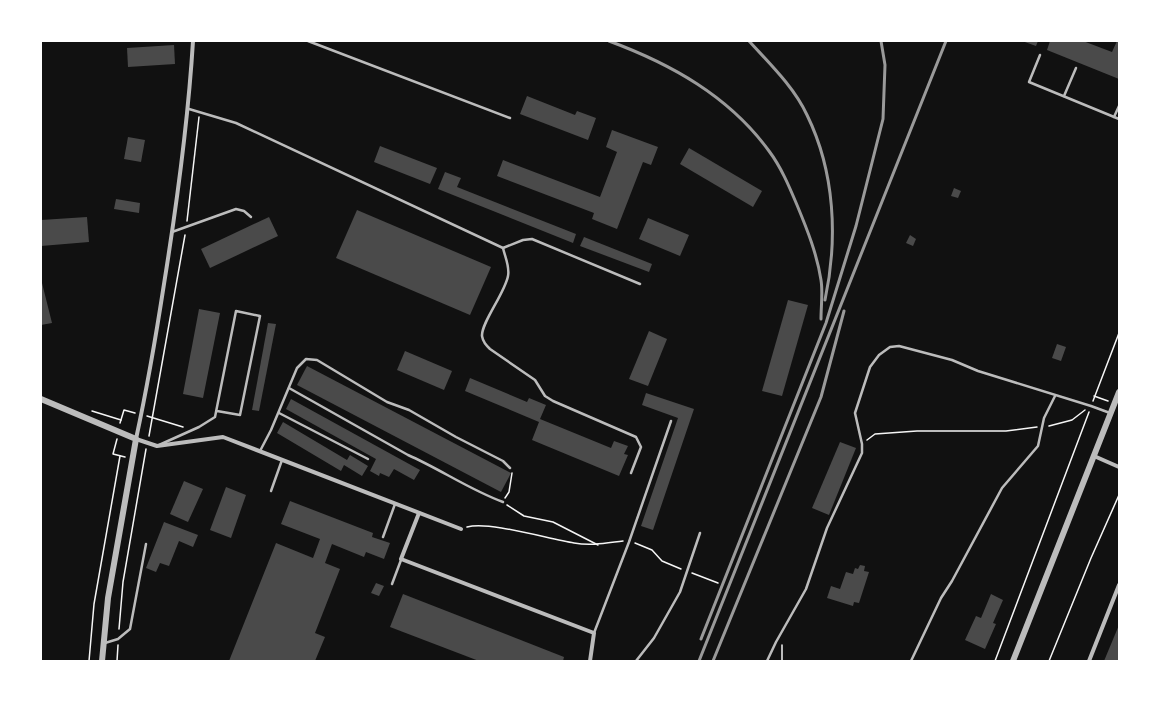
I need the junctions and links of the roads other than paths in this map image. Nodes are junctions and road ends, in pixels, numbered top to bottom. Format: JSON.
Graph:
{"nodes":[{"id":1,"x":193,"y":41,"type":"edge"},
{"id":2,"x":308,"y":41,"type":"edge"},
{"id":3,"x":1040,"y":55,"type":"dead end"},
{"id":4,"x":1076,"y":68,"type":"dead end"},
{"id":5,"x":1064,"y":96,"type":"junction"},
{"id":6,"x":1119,"y":106,"type":"edge"},
{"id":7,"x":189,"y":109,"type":"junction"},
{"id":8,"x":1114,"y":117,"type":"junction"},
{"id":9,"x":510,"y":118,"type":"dead end"},
{"id":10,"x":1119,"y":119,"type":"edge"},
{"id":11,"x":250,"y":218,"type":"dead end"},
{"id":12,"x":172,"y":232,"type":"junction"},
{"id":13,"x":503,"y":248,"type":"junction"},
{"id":14,"x":640,"y":284,"type":"dead end"},
{"id":15,"x":289,"y":388,"type":"junction"},
{"id":16,"x":1119,"y":392,"type":"edge"},
{"id":17,"x":1055,"y":396,"type":"junction"},
{"id":18,"x":41,"y":399,"type":"edge"},
{"id":19,"x":217,"y":411,"type":"junction"},
{"id":20,"x":278,"y":413,"type":"junction"},
{"id":21,"x":1110,"y":413,"type":"junction"},
{"id":22,"x":671,"y":421,"type":"dead end"},
{"id":23,"x":136,"y":439,"type":"junction"},
{"id":24,"x":156,"y":446,"type":"junction"},
{"id":25,"x":260,"y":451,"type":"junction"},
{"id":26,"x":1094,"y":456,"type":"junction"},
{"id":27,"x":282,"y":460,"type":"junction"},
{"id":28,"x":368,"y":460,"type":"dead end"},
{"id":29,"x":1119,"y":467,"type":"edge"},
{"id":30,"x":510,"y":468,"type":"road end"},
{"id":31,"x":630,"y":473,"type":"dead end"},
{"id":32,"x":271,"y":491,"type":"dead end"},
{"id":33,"x":503,"y":502,"type":"road end"},
{"id":34,"x":396,"y":504,"type":"junction"},
{"id":35,"x":419,"y":513,"type":"junction"},
{"id":36,"x":461,"y":529,"type":"road end"},
{"id":37,"x":700,"y":533,"type":"dead end"},
{"id":38,"x":383,"y":537,"type":"dead end"},
{"id":39,"x":146,"y":544,"type":"dead end"},
{"id":40,"x":401,"y":559,"type":"junction"},
{"id":41,"x":392,"y":584,"type":"dead end"},
{"id":42,"x":1119,"y":585,"type":"edge"},
{"id":43,"x":594,"y":633,"type":"junction"},
{"id":44,"x":103,"y":643,"type":"junction"},
{"id":45,"x":102,"y":661,"type":"edge"},
{"id":46,"x":590,"y":661,"type":"edge"},
{"id":47,"x":636,"y":661,"type":"edge"},
{"id":48,"x":767,"y":661,"type":"edge"},
{"id":49,"x":911,"y":661,"type":"edge"},
{"id":50,"x":1013,"y":661,"type":"edge"},
{"id":51,"x":1089,"y":661,"type":"edge"}],
"edges":[{"from":1,"to":7,"type":"street"},
{"from":2,"to":9,"type":"lane"},
{"from":3,"to":5,"type":"lane"},
{"from":4,"to":5,"type":"lane"},
{"from":5,"to":8,"type":"lane"},
{"from":6,"to":8,"type":"lane"},
{"from":7,"to":12,"type":"street"},
{"from":7,"to":13,"type":"lane"},
{"from":8,"to":10,"type":"lane"},
{"from":11,"to":12,"type":"lane"},
{"from":12,"to":23,"type":"street"},
{"from":13,"to":14,"type":"lane"},
{"from":13,"to":31,"type":"lane"},
{"from":15,"to":20,"type":"lane"},
{"from":15,"to":30,"type":"lane"},
{"from":15,"to":33,"type":"lane"},
{"from":16,"to":21,"type":"street"},
{"from":17,"to":21,"type":"lane"},
{"from":17,"to":48,"type":"lane"},
{"from":17,"to":49,"type":"lane"},
{"from":18,"to":23,"type":"street"},
{"from":19,"to":19,"type":"lane"},
{"from":19,"to":24,"type":"lane"},
{"from":20,"to":25,"type":"lane"},
{"from":20,"to":28,"type":"lane"},
{"from":21,"to":26,"type":"street"},
{"from":22,"to":43,"type":"lane"},
{"from":23,"to":24,"type":"street"},
{"from":23,"to":44,"type":"street"},
{"from":24,"to":25,"type":"street"},
{"from":25,"to":27,"type":"street"},
{"from":26,"to":29,"type":"street"},
{"from":26,"to":50,"type":"street"},
{"from":27,"to":32,"type":"lane"},
{"from":27,"to":34,"type":"street"},
{"from":34,"to":35,"type":"street"},
{"from":34,"to":38,"type":"lane"},
{"from":35,"to":36,"type":"street"},
{"from":35,"to":40,"type":"street"},
{"from":37,"to":47,"type":"lane"},
{"from":39,"to":44,"type":"lane"},
{"from":40,"to":41,"type":"lane"},
{"from":40,"to":43,"type":"street"},
{"from":42,"to":51,"type":"street"},
{"from":43,"to":46,"type":"street"},
{"from":44,"to":45,"type":"street"}]}
